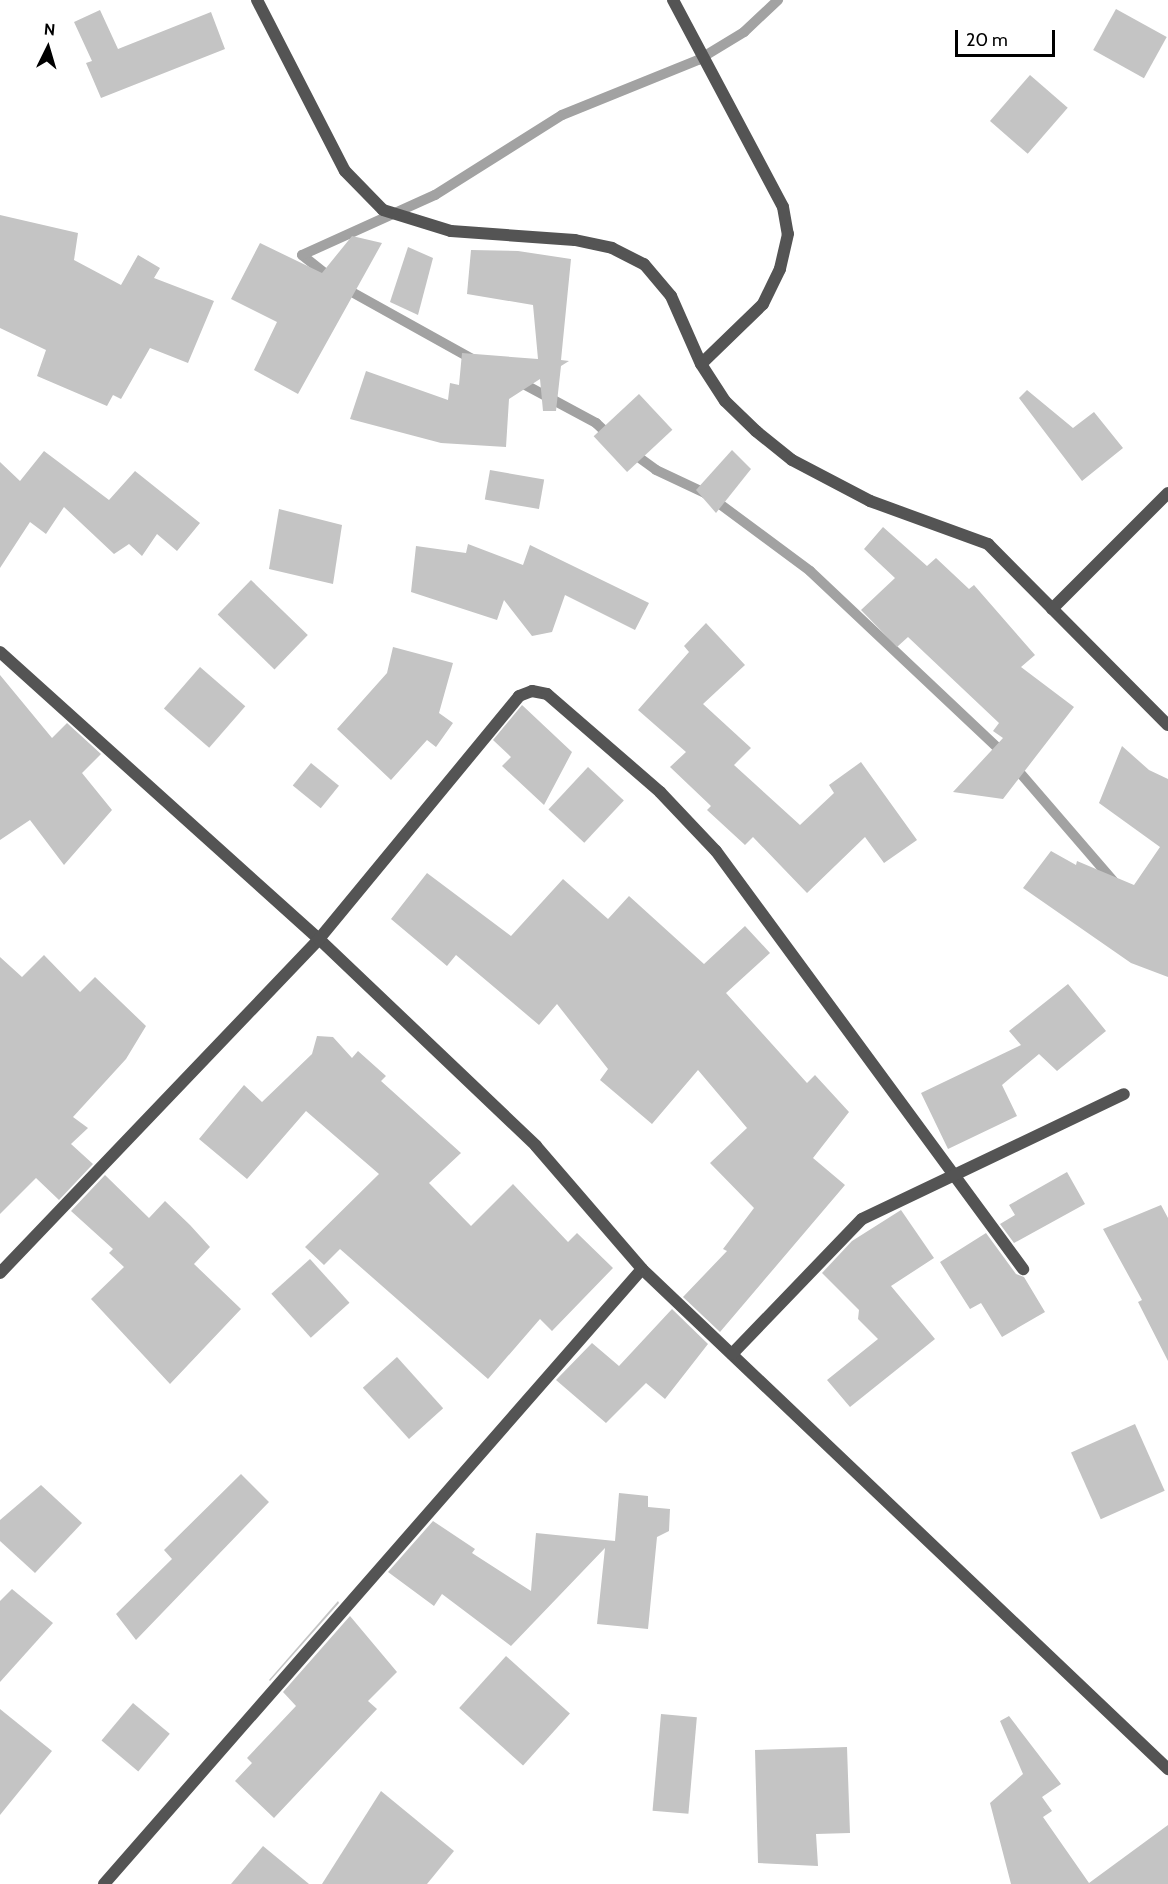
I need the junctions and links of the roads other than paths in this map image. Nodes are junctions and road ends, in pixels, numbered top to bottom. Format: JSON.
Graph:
{"nodes":[{"id":1,"x":257,"y":0,"type":"edge"},
{"id":2,"x":673,"y":0,"type":"edge"},
{"id":3,"x":701,"y":364,"type":"junction"},
{"id":4,"x":1168,"y":493,"type":"edge"},
{"id":5,"x":1052,"y":609,"type":"junction"},
{"id":6,"x":0,"y":652,"type":"edge"},
{"id":7,"x":1168,"y":724,"type":"edge"},
{"id":8,"x":320,"y":939,"type":"junction"},
{"id":9,"x":1124,"y":1094,"type":"dead end"},
{"id":10,"x":953,"y":1174,"type":"junction"},
{"id":11,"x":642,"y":1269,"type":"junction"},
{"id":12,"x":1023,"y":1269,"type":"dead end"},
{"id":13,"x":0,"y":1273,"type":"edge"},
{"id":14,"x":732,"y":1354,"type":"junction"},
{"id":15,"x":1168,"y":1769,"type":"edge"},
{"id":16,"x":104,"y":1884,"type":"edge"}],
"edges":[{"from":1,"to":3,"type":"street"},
{"from":2,"to":3,"type":"street"},
{"from":3,"to":5,"type":"street"},
{"from":4,"to":5,"type":"street"},
{"from":5,"to":7,"type":"street"},
{"from":6,"to":8,"type":"street"},
{"from":8,"to":10,"type":"street"},
{"from":8,"to":11,"type":"street"},
{"from":8,"to":13,"type":"street"},
{"from":9,"to":10,"type":"street"},
{"from":10,"to":12,"type":"street"},
{"from":10,"to":14,"type":"street"},
{"from":11,"to":14,"type":"street"},
{"from":11,"to":16,"type":"street"},
{"from":14,"to":15,"type":"street"}]}
